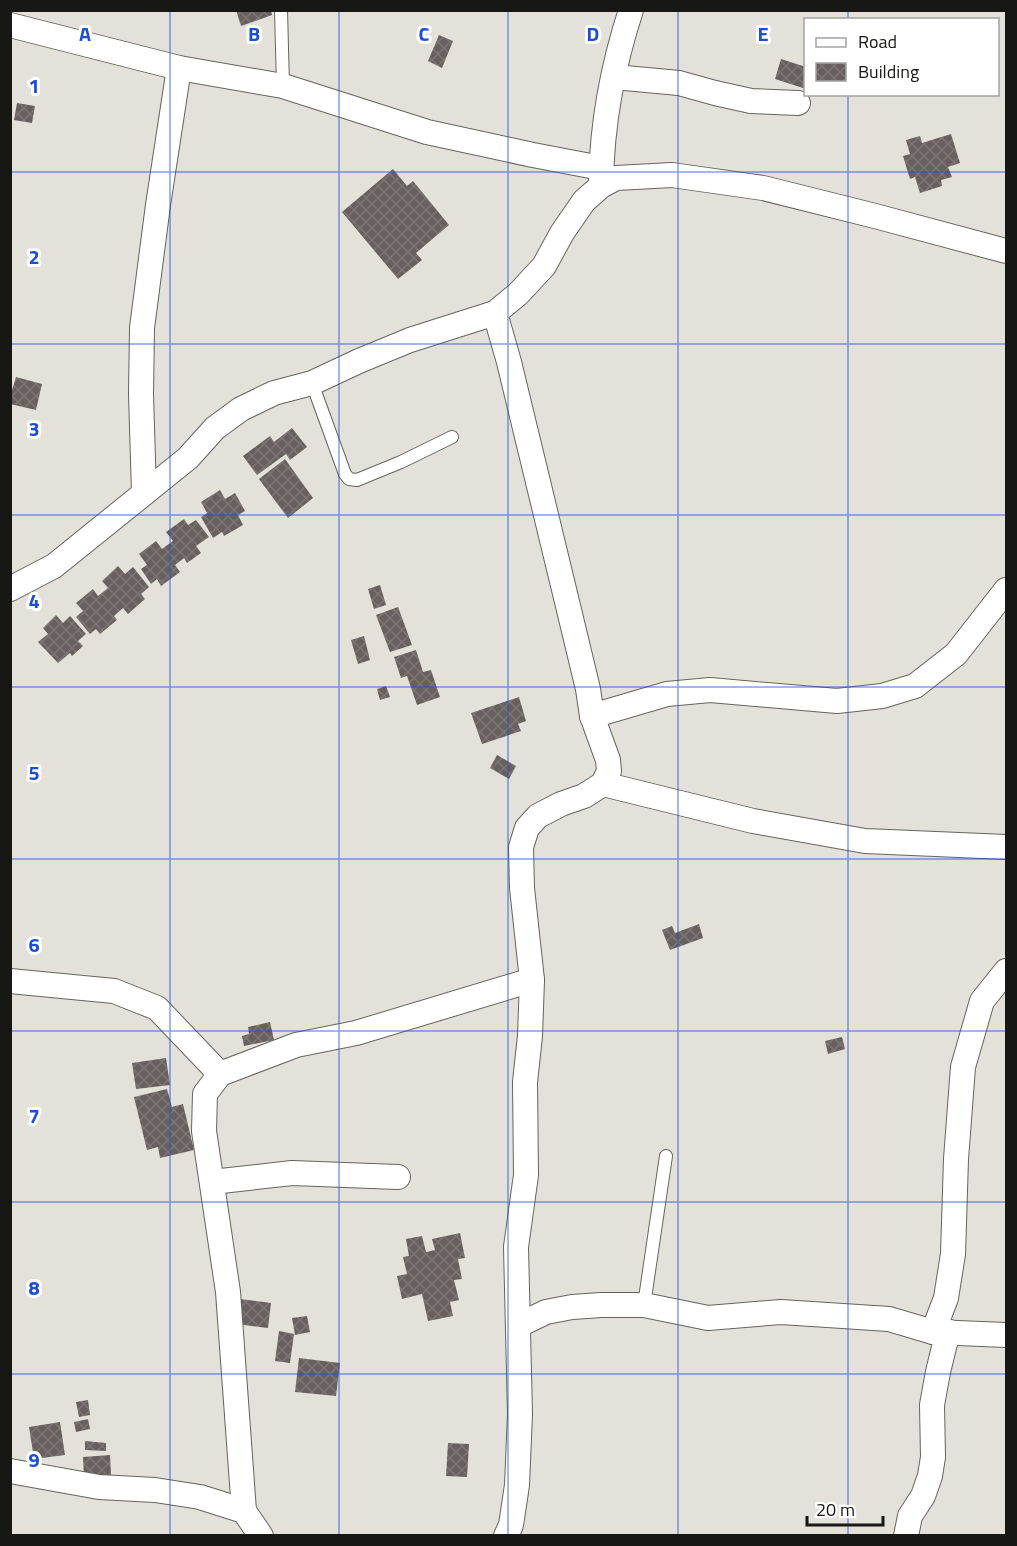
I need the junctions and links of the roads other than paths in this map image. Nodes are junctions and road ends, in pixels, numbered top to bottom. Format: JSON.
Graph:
{"nodes":[{"id":1,"x":281,"y":10,"type":"edge"},
{"id":2,"x":631,"y":10,"type":"edge"},
{"id":3,"x":10,"y":25,"type":"edge"},
{"id":4,"x":178,"y":68,"type":"junction"},
{"id":5,"x":614,"y":77,"type":"junction"},
{"id":6,"x":283,"y":86,"type":"junction"},
{"id":7,"x":798,"y":103,"type":"dead end"},
{"id":8,"x":601,"y":177,"type":"junction"},
{"id":9,"x":1006,"y":251,"type":"edge"},
{"id":10,"x":495,"y":313,"type":"junction"},
{"id":11,"x":312,"y":383,"type":"junction"},
{"id":12,"x":452,"y":437,"type":"dead end"},
{"id":13,"x":144,"y":493,"type":"junction"},
{"id":14,"x":10,"y":589,"type":"edge"},
{"id":15,"x":1006,"y":590,"type":"edge"},
{"id":16,"x":592,"y":716,"type":"junction"},
{"id":17,"x":603,"y":784,"type":"junction"},
{"id":18,"x":1006,"y":847,"type":"edge"},
{"id":19,"x":1006,"y":971,"type":"edge"},
{"id":20,"x":532,"y":980,"type":"junction"},
{"id":21,"x":10,"y":981,"type":"edge"},
{"id":22,"x":220,"y":1074,"type":"junction"},
{"id":23,"x":666,"y":1156,"type":"dead end"},
{"id":24,"x":398,"y":1177,"type":"dead end"},
{"id":25,"x":212,"y":1182,"type":"junction"},
{"id":26,"x":644,"y":1305,"type":"junction"},
{"id":27,"x":519,"y":1325,"type":"junction"},
{"id":28,"x":942,"y":1332,"type":"junction"},
{"id":29,"x":1006,"y":1335,"type":"edge"},
{"id":30,"x":10,"y":1471,"type":"edge"},
{"id":31,"x":244,"y":1511,"type":"junction"},
{"id":32,"x":261,"y":1536,"type":"edge"},
{"id":33,"x":506,"y":1536,"type":"edge"},
{"id":34,"x":906,"y":1536,"type":"edge"}],
"edges":[{"from":1,"to":6,"type":"lane"},
{"from":2,"to":5,"type":"street"},
{"from":3,"to":4,"type":"street"},
{"from":4,"to":6,"type":"street"},
{"from":4,"to":13,"type":"street"},
{"from":5,"to":7,"type":"street"},
{"from":5,"to":8,"type":"street"},
{"from":6,"to":8,"type":"street"},
{"from":8,"to":9,"type":"street"},
{"from":8,"to":10,"type":"street"},
{"from":10,"to":11,"type":"street"},
{"from":10,"to":16,"type":"street"},
{"from":11,"to":12,"type":"lane"},
{"from":11,"to":13,"type":"street"},
{"from":13,"to":14,"type":"street"},
{"from":15,"to":16,"type":"street"},
{"from":16,"to":17,"type":"street"},
{"from":17,"to":18,"type":"street"},
{"from":17,"to":20,"type":"street"},
{"from":19,"to":28,"type":"street"},
{"from":20,"to":22,"type":"street"},
{"from":20,"to":27,"type":"street"},
{"from":21,"to":22,"type":"street"},
{"from":22,"to":25,"type":"street"},
{"from":23,"to":26,"type":"lane"},
{"from":24,"to":25,"type":"street"},
{"from":25,"to":31,"type":"street"},
{"from":26,"to":27,"type":"street"},
{"from":26,"to":28,"type":"street"},
{"from":27,"to":33,"type":"street"},
{"from":28,"to":29,"type":"street"},
{"from":28,"to":34,"type":"street"},
{"from":30,"to":31,"type":"street"},
{"from":31,"to":32,"type":"street"}]}
